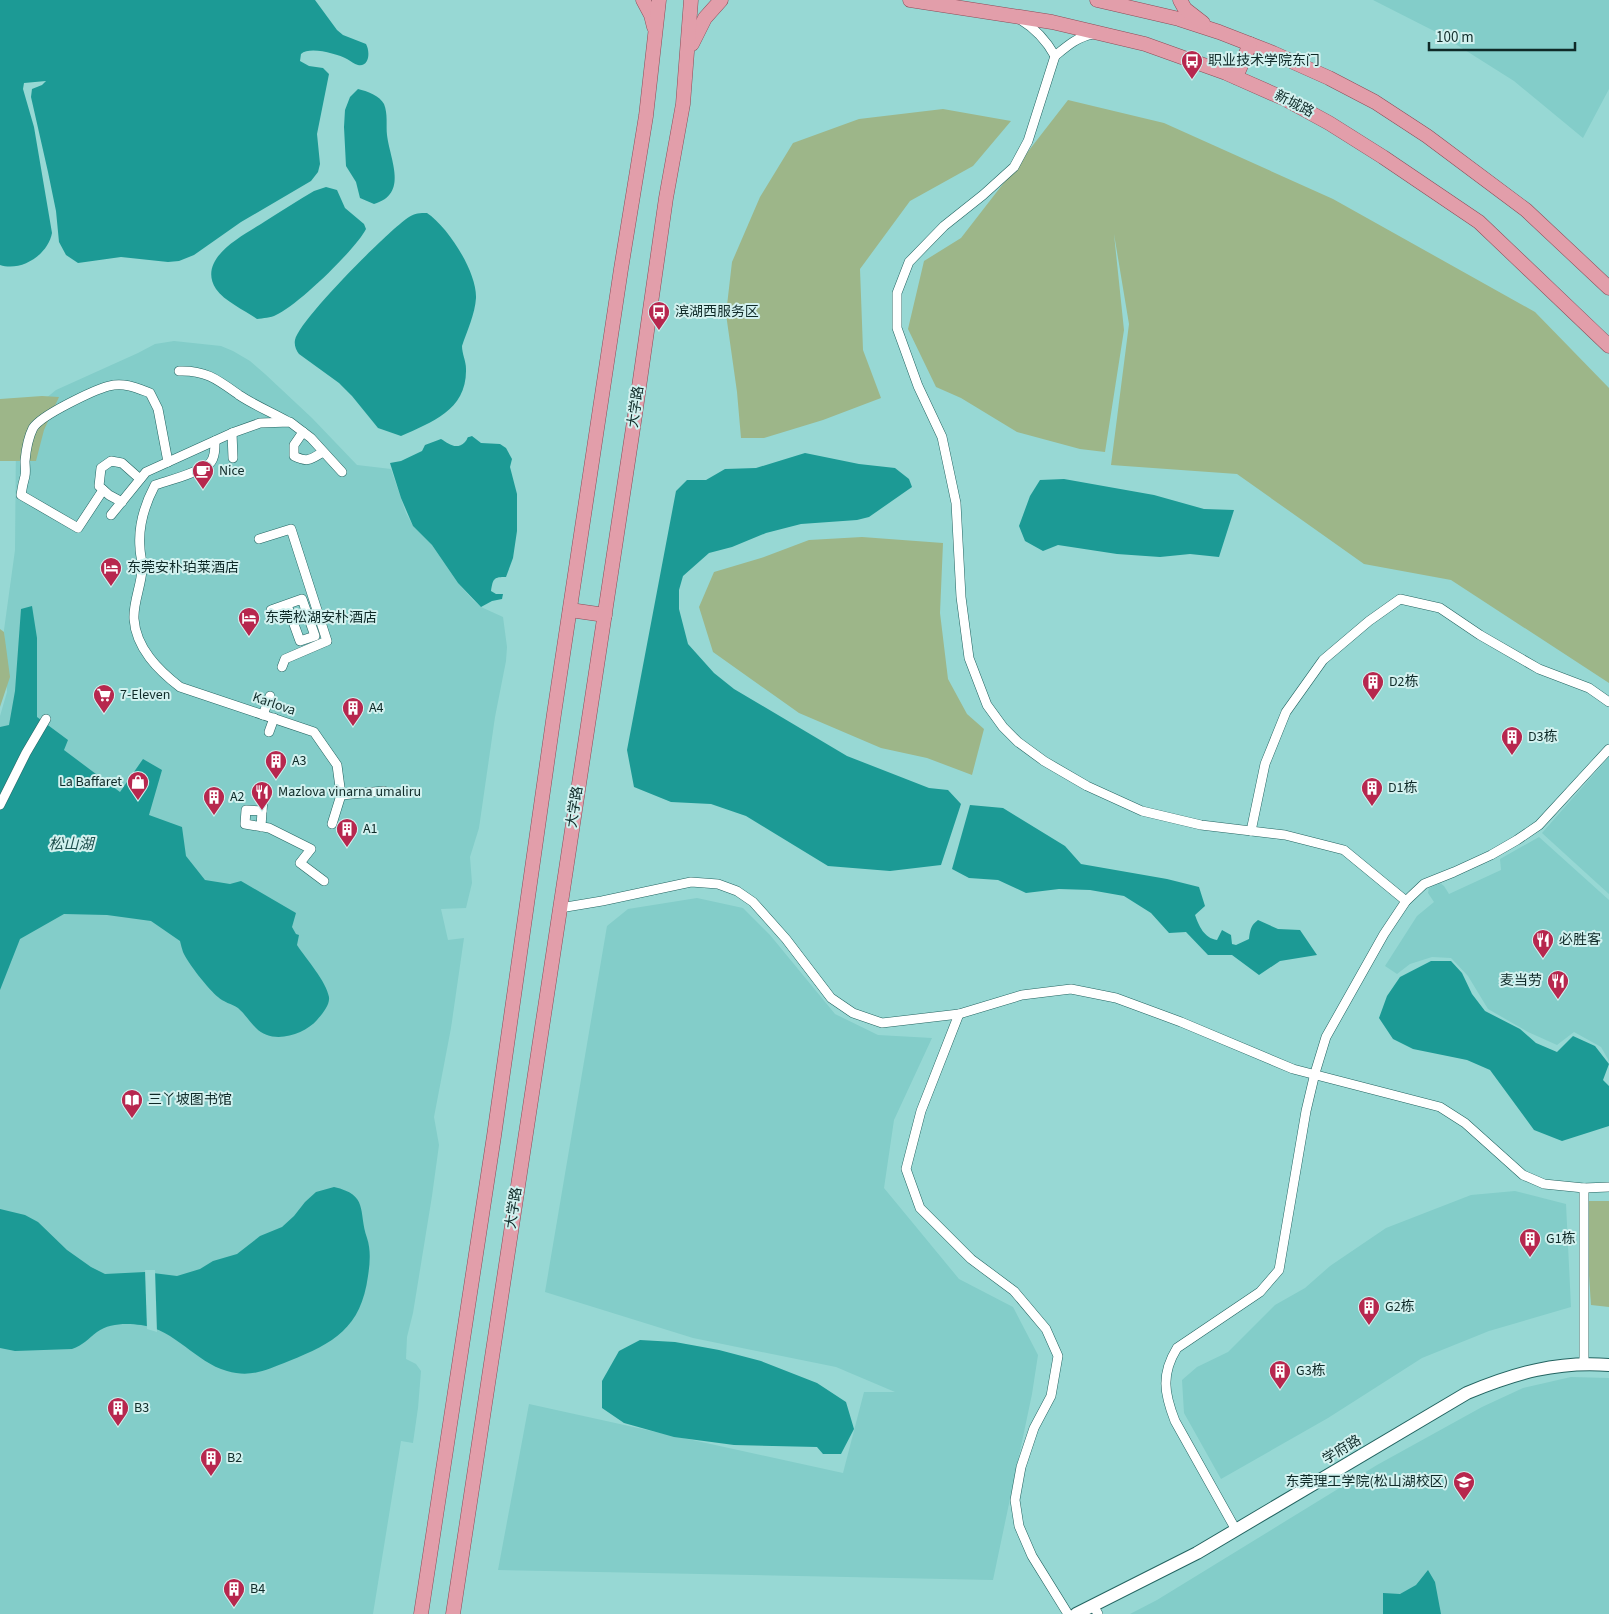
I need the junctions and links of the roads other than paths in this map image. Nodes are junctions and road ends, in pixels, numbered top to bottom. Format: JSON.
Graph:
{"nodes":[{"id":1,"x":643,"y":0,"type":"edge"},
{"id":2,"x":659,"y":0,"type":"edge"},
{"id":3,"x":691,"y":0,"type":"edge"},
{"id":4,"x":721,"y":0,"type":"edge"},
{"id":5,"x":910,"y":0,"type":"edge"},
{"id":6,"x":1097,"y":0,"type":"edge"},
{"id":7,"x":1143,"y":0,"type":"edge"},
{"id":8,"x":1180,"y":0,"type":"edge"},
{"id":9,"x":1120,"y":5,"type":"junction"},
{"id":10,"x":1014,"y":16,"type":"junction"},
{"id":11,"x":1219,"y":32,"type":"junction"},
{"id":12,"x":1101,"y":33,"type":"junction"},
{"id":13,"x":656,"y":39,"type":"junction"},
{"id":14,"x":1250,"y":44,"type":"junction"},
{"id":15,"x":1055,"y":56,"type":"junction"},
{"id":16,"x":687,"y":67,"type":"junction"},
{"id":17,"x":1236,"y":77,"type":"junction"},
{"id":18,"x":1609,"y":288,"type":"edge"},
{"id":19,"x":1609,"y":346,"type":"edge"},
{"id":20,"x":179,"y":371,"type":"dead end"},
{"id":21,"x":290,"y":422,"type":"junction"},
{"id":22,"x":303,"y":432,"type":"junction"},
{"id":23,"x":232,"y":433,"type":"junction"},
{"id":24,"x":215,"y":441,"type":"junction"},
{"id":25,"x":323,"y":452,"type":"junction"},
{"id":26,"x":233,"y":458,"type":"dead end"},
{"id":27,"x":168,"y":462,"type":"junction"},
{"id":28,"x":342,"y":472,"type":"dead end"},
{"id":29,"x":140,"y":479,"type":"junction"},
{"id":30,"x":103,"y":490,"type":"junction"},
{"id":31,"x":122,"y":502,"type":"junction"},
{"id":32,"x":111,"y":515,"type":"dead end"},
{"id":33,"x":259,"y":539,"type":"dead end"},
{"id":34,"x":287,"y":605,"type":"junction"},
{"id":35,"x":272,"y":610,"type":"dead end"},
{"id":36,"x":570,"y":610,"type":"junction"},
{"id":37,"x":604,"y":615,"type":"junction"},
{"id":38,"x":307,"y":647,"type":"junction"},
{"id":39,"x":282,"y":667,"type":"dead end"},
{"id":40,"x":270,"y":696,"type":"dead end"},
{"id":41,"x":1609,"y":702,"type":"edge"},
{"id":42,"x":263,"y":715,"type":"junction"},
{"id":43,"x":274,"y":718,"type":"junction"},
{"id":44,"x":46,"y":719,"type":"dead end"},
{"id":45,"x":269,"y":732,"type":"dead end"},
{"id":46,"x":1609,"y":750,"type":"edge"},
{"id":47,"x":264,"y":790,"type":"dead end"},
{"id":48,"x":384,"y":791,"type":"dead end"},
{"id":49,"x":341,"y":795,"type":"junction"},
{"id":50,"x":0,"y":805,"type":"edge"},
{"id":51,"x":262,"y":811,"type":"junction"},
{"id":52,"x":332,"y":824,"type":"dead end"},
{"id":53,"x":261,"y":826,"type":"junction"},
{"id":54,"x":1251,"y":831,"type":"junction"},
{"id":55,"x":324,"y":881,"type":"dead end"},
{"id":56,"x":1406,"y":901,"type":"junction"},
{"id":57,"x":560,"y":908,"type":"junction"},
{"id":58,"x":959,"y":1014,"type":"junction"},
{"id":59,"x":1315,"y":1073,"type":"junction"},
{"id":60,"x":1609,"y":1187,"type":"edge"},
{"id":61,"x":1584,"y":1188,"type":"junction"},
{"id":62,"x":1584,"y":1363,"type":"junction"},
{"id":63,"x":1609,"y":1365,"type":"edge"},
{"id":64,"x":1236,"y":1530,"type":"junction"},
{"id":65,"x":1096,"y":1609,"type":"edge"},
{"id":66,"x":421,"y":1614,"type":"edge"},
{"id":67,"x":452,"y":1614,"type":"edge"},
{"id":68,"x":1068,"y":1614,"type":"edge"},
{"id":69,"x":1076,"y":1614,"type":"edge"}],
"edges":[{"from":1,"to":13,"type":"main road"},
{"from":2,"to":13,"type":"main road"},
{"from":3,"to":16,"type":"main road","name":"大学路"},
{"from":4,"to":16,"type":"main road"},
{"from":5,"to":10,"type":"main road","name":"新城路"},
{"from":6,"to":9,"type":"main road"},
{"from":7,"to":9,"type":"main road"},
{"from":8,"to":11,"type":"main road"},
{"from":9,"to":11,"type":"main road"},
{"from":10,"to":12,"type":"main road","name":"新城路"},
{"from":10,"to":15,"type":"street"},
{"from":11,"to":14,"type":"main road"},
{"from":12,"to":15,"type":"street"},
{"from":12,"to":17,"type":"main road","name":"新城路"},
{"from":13,"to":36,"type":"main road"},
{"from":14,"to":17,"type":"main road"},
{"from":14,"to":18,"type":"main road"},
{"from":15,"to":54,"type":"street"},
{"from":16,"to":37,"type":"main road","name":"大学路"},
{"from":17,"to":19,"type":"main road","name":"新城路"},
{"from":20,"to":21,"type":"street"},
{"from":21,"to":22,"type":"street"},
{"from":21,"to":23,"type":"street"},
{"from":22,"to":25,"type":"street"},
{"from":22,"to":25,"type":"street"},
{"from":23,"to":24,"type":"street"},
{"from":23,"to":26,"type":"street"},
{"from":24,"to":27,"type":"street"},
{"from":24,"to":42,"type":"street","name":"Karlova"},
{"from":25,"to":28,"type":"street"},
{"from":27,"to":29,"type":"street"},
{"from":27,"to":30,"type":"street"},
{"from":29,"to":30,"type":"street"},
{"from":29,"to":31,"type":"street"},
{"from":30,"to":31,"type":"street"},
{"from":31,"to":32,"type":"street"},
{"from":33,"to":38,"type":"street"},
{"from":34,"to":35,"type":"street"},
{"from":34,"to":38,"type":"street"},
{"from":34,"to":38,"type":"street"},
{"from":36,"to":37,"type":"main road"},
{"from":36,"to":66,"type":"main road"},
{"from":37,"to":57,"type":"main road","name":"大学路"},
{"from":38,"to":39,"type":"street"},
{"from":40,"to":42,"type":"street"},
{"from":41,"to":54,"type":"street"},
{"from":42,"to":43,"type":"street","name":"Karlova"},
{"from":43,"to":45,"type":"street"},
{"from":43,"to":49,"type":"street","name":"Karlova"},
{"from":44,"to":50,"type":"street"},
{"from":46,"to":56,"type":"street"},
{"from":47,"to":51,"type":"street"},
{"from":48,"to":49,"type":"street"},
{"from":49,"to":52,"type":"street"},
{"from":51,"to":53,"type":"street"},
{"from":51,"to":53,"type":"street"},
{"from":53,"to":55,"type":"street"},
{"from":54,"to":56,"type":"street"},
{"from":56,"to":59,"type":"street"},
{"from":57,"to":58,"type":"street"},
{"from":57,"to":67,"type":"main road","name":"大学路"},
{"from":58,"to":59,"type":"street"},
{"from":58,"to":68,"type":"street"},
{"from":59,"to":61,"type":"street"},
{"from":59,"to":64,"type":"street"},
{"from":60,"to":61,"type":"street"},
{"from":61,"to":62,"type":"street"},
{"from":62,"to":63,"type":"street","name":"学府路"},
{"from":62,"to":64,"type":"street","name":"学府路"},
{"from":64,"to":65,"type":"street","name":"学府路"},
{"from":65,"to":69,"type":"street","name":"学府路"}]}
